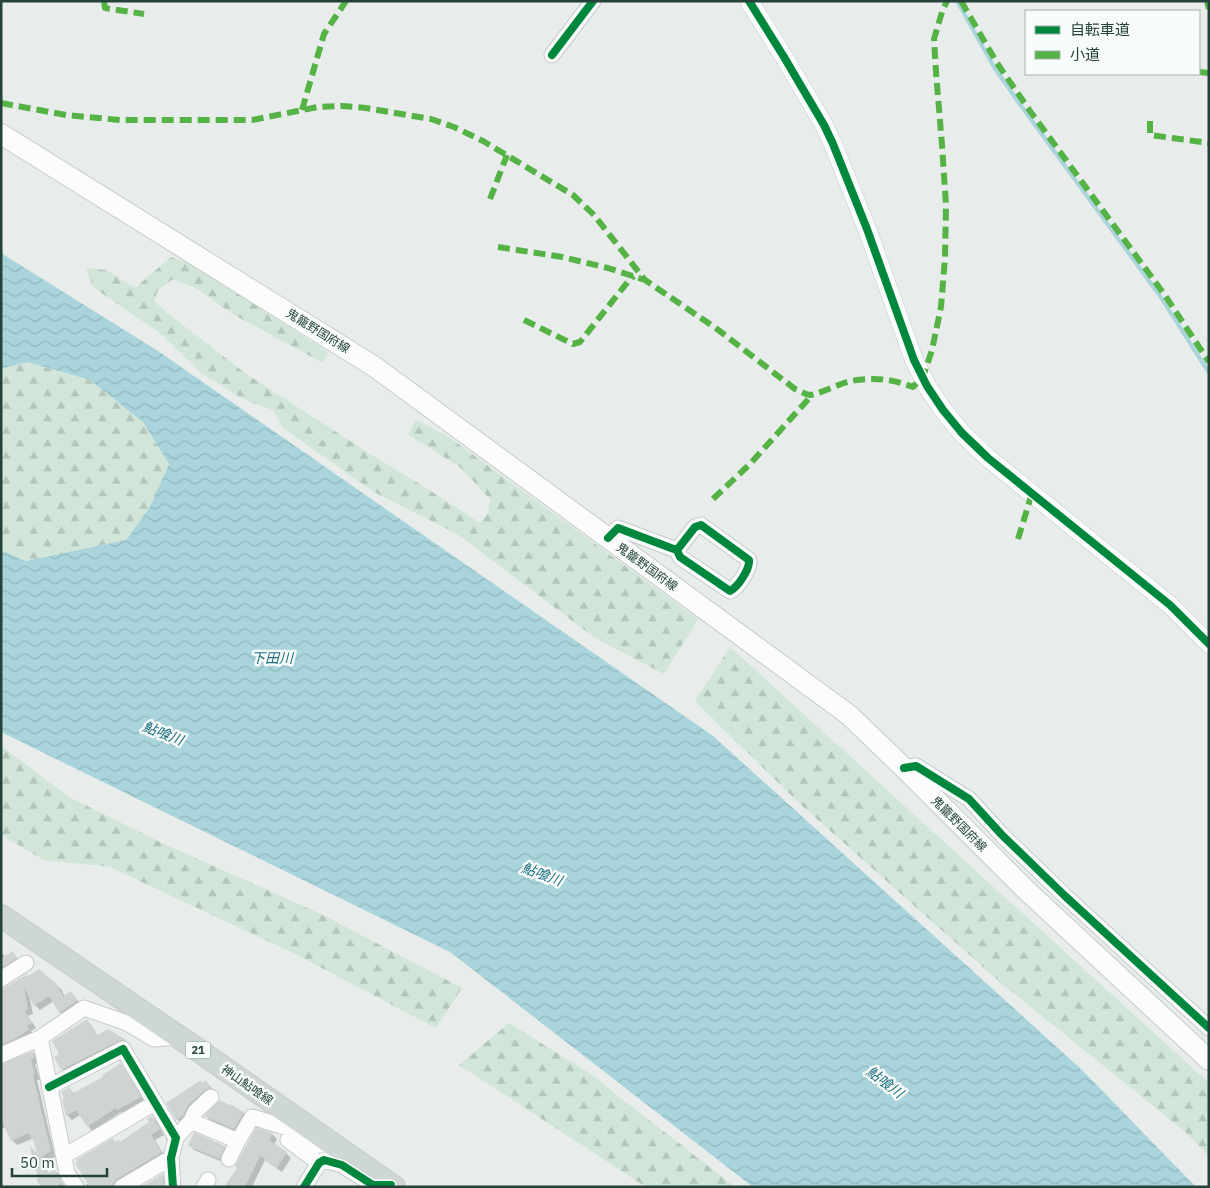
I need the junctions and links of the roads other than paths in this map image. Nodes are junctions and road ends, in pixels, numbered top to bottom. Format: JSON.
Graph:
{"nodes":[{"id":1,"x":593,"y":1,"type":"edge"},
{"id":2,"x":749,"y":1,"type":"edge"},
{"id":3,"x":552,"y":55,"type":"dead end"},
{"id":4,"x":1,"y":134,"type":"edge"},
{"id":5,"x":608,"y":538,"type":"junction"},
{"id":6,"x":677,"y":550,"type":"junction"},
{"id":7,"x":1209,"y":644,"type":"edge"},
{"id":8,"x":904,"y":768,"type":"junction"},
{"id":9,"x":1,"y":916,"type":"edge"},
{"id":10,"x":26,"y":964,"type":"dead end"},
{"id":11,"x":1,"y":979,"type":"edge"},
{"id":12,"x":1209,"y":1028,"type":"edge"},
{"id":13,"x":178,"y":1036,"type":"junction"},
{"id":14,"x":40,"y":1038,"type":"junction"},
{"id":15,"x":1,"y":1055,"type":"edge"},
{"id":16,"x":1209,"y":1060,"type":"edge"},
{"id":17,"x":49,"y":1087,"type":"junction"},
{"id":18,"x":211,"y":1097,"type":"dead end"},
{"id":19,"x":155,"y":1103,"type":"junction"},
{"id":20,"x":191,"y":1121,"type":"junction"},
{"id":21,"x":176,"y":1138,"type":"junction"},
{"id":22,"x":288,"y":1140,"type":"dead end"},
{"id":23,"x":238,"y":1141,"type":"junction"},
{"id":24,"x":331,"y":1143,"type":"junction"},
{"id":25,"x":64,"y":1156,"type":"junction"},
{"id":26,"x":171,"y":1158,"type":"junction"},
{"id":27,"x":229,"y":1159,"type":"dead end"},
{"id":28,"x":318,"y":1163,"type":"junction"},
{"id":29,"x":392,"y":1186,"type":"edge"},
{"id":30,"x":76,"y":1187,"type":"edge"},
{"id":31,"x":122,"y":1187,"type":"edge"},
{"id":32,"x":173,"y":1187,"type":"edge"},
{"id":33,"x":304,"y":1187,"type":"edge"}],
"edges":[{"from":1,"to":3,"type":"street"},
{"from":2,"to":7,"type":"street"},
{"from":4,"to":5,"type":"main road","name":"鬼籠野国府線"},
{"from":5,"to":6,"type":"street"},
{"from":5,"to":8,"type":"main road","name":"鬼籠野国府線"},
{"from":6,"to":6,"type":"street"},
{"from":8,"to":12,"type":"street"},
{"from":8,"to":16,"type":"main road","name":"鬼籠野国府線"},
{"from":9,"to":13,"type":"main road","name":"神山鮎喰線","number":"21"},
{"from":10,"to":11,"type":"street"},
{"from":13,"to":14,"type":"street"},
{"from":13,"to":24,"type":"main road","name":"神山鮎喰線","number":"21"},
{"from":14,"to":15,"type":"street"},
{"from":14,"to":17,"type":"street"},
{"from":17,"to":19,"type":"street"},
{"from":17,"to":25,"type":"street"},
{"from":18,"to":20,"type":"street"},
{"from":19,"to":21,"type":"street"},
{"from":19,"to":25,"type":"street"},
{"from":20,"to":21,"type":"street"},
{"from":20,"to":23,"type":"street"},
{"from":21,"to":26,"type":"street"},
{"from":22,"to":28,"type":"street"},
{"from":23,"to":24,"type":"street"},
{"from":23,"to":27,"type":"street"},
{"from":24,"to":29,"type":"main road","name":"神山鮎喰線","number":"21"},
{"from":25,"to":30,"type":"street"},
{"from":26,"to":31,"type":"street"},
{"from":26,"to":32,"type":"street"},
{"from":28,"to":29,"type":"street"},
{"from":28,"to":33,"type":"street"}]}
